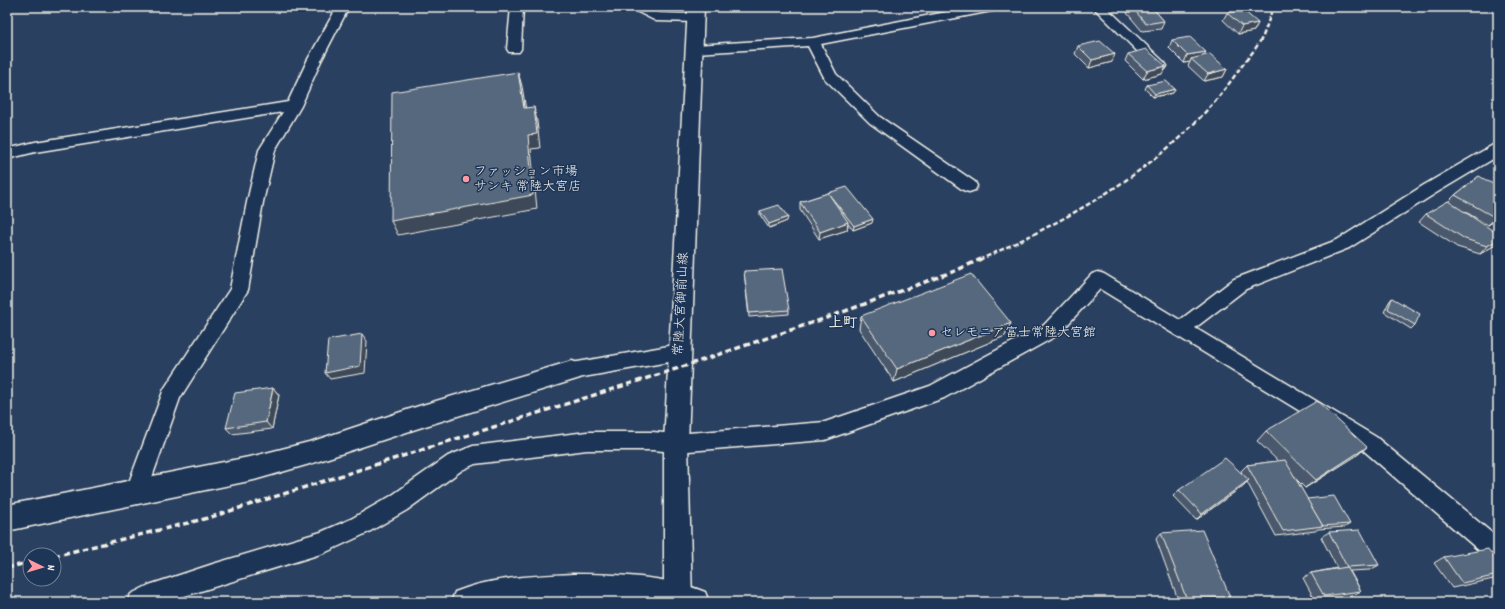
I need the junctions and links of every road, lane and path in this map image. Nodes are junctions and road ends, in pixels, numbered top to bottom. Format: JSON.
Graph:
{"nodes":[{"id":1,"x":343,"y":7,"type":"edge"},
{"id":2,"x":517,"y":7,"type":"edge"},
{"id":3,"x":639,"y":7,"type":"edge"},
{"id":4,"x":992,"y":7,"type":"edge"},
{"id":5,"x":1099,"y":7,"type":"edge"},
{"id":6,"x":696,"y":13,"type":"edge"},
{"id":7,"x":814,"y":42,"type":"junction"},
{"id":8,"x":514,"y":49,"type":"dead end"},
{"id":9,"x":694,"y":49,"type":"junction"},
{"id":10,"x":1161,"y":67,"type":"edge"},
{"id":11,"x":294,"y":106,"type":"junction"},
{"id":12,"x":1498,"y":149,"type":"edge"},
{"id":13,"x":7,"y":154,"type":"edge"},
{"id":14,"x":969,"y":186,"type":"dead end"},
{"id":15,"x":1181,"y":329,"type":"junction"},
{"id":16,"x":680,"y":352,"type":"junction"},
{"id":17,"x":572,"y":372,"type":"joint"},
{"id":18,"x":676,"y":443,"type":"junction"},
{"id":19,"x":136,"y":493,"type":"junction"},
{"id":20,"x":7,"y":518,"type":"edge"},
{"id":21,"x":1498,"y":552,"type":"edge"},
{"id":22,"x":684,"y":601,"type":"edge"},
{"id":23,"x":139,"y":602,"type":"edge"},
{"id":24,"x":465,"y":602,"type":"edge"}],
"edges":[{"from":1,"to":11,"type":"street"},
{"from":2,"to":8,"type":"street"},
{"from":3,"to":6,"type":"street"},
{"from":4,"to":7,"type":"street"},
{"from":5,"to":10,"type":"street"},
{"from":6,"to":9,"type":"main road","name":"常陸大宮御前山線"},
{"from":7,"to":9,"type":"street"},
{"from":7,"to":14,"type":"street"},
{"from":9,"to":16,"type":"main road","name":"常陸大宮御前山線"},
{"from":11,"to":13,"type":"street"},
{"from":11,"to":19,"type":"street"},
{"from":12,"to":15,"type":"street"},
{"from":15,"to":18,"type":"street"},
{"from":15,"to":21,"type":"street"},
{"from":16,"to":17,"type":"street"},
{"from":16,"to":18,"type":"main road","name":"常陸大宮御前山線"},
{"from":17,"to":19,"type":"main road"},
{"from":18,"to":22,"type":"main road","name":"常陸大宮御前山線"},
{"from":18,"to":23,"type":"street"},
{"from":19,"to":20,"type":"main road"},
{"from":22,"to":24,"type":"main road"}]}
